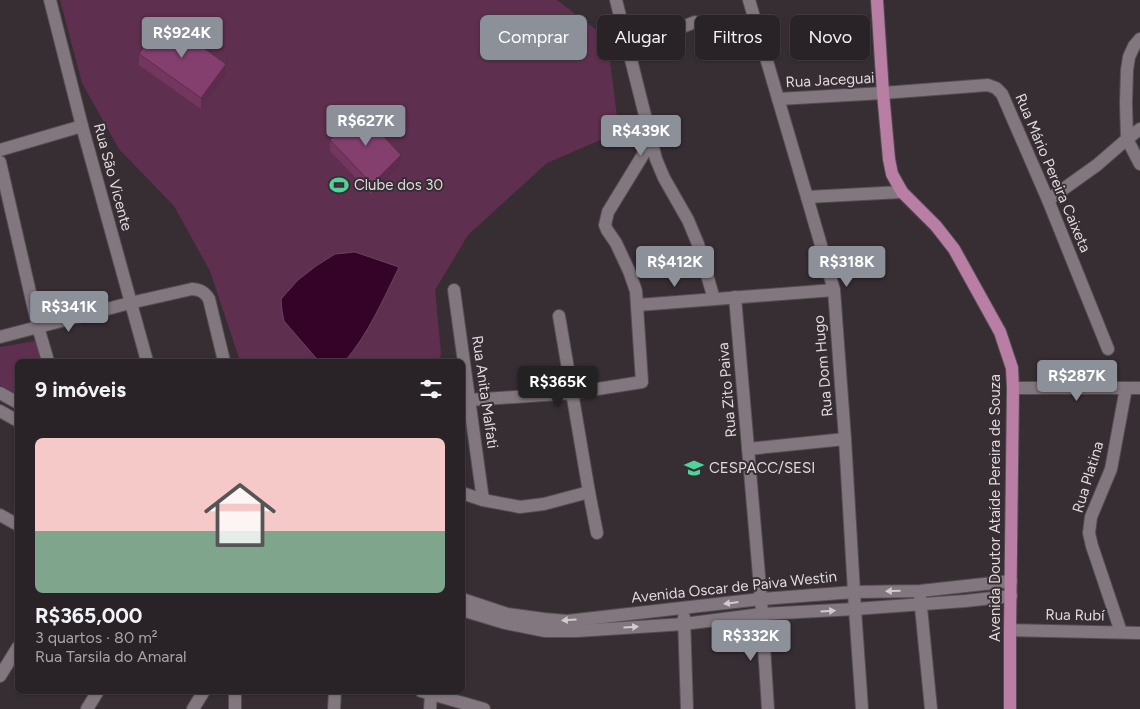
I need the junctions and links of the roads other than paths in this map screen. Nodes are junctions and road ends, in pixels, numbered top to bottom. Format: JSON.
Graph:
{"nodes":[{"id":1,"x":50,"y":0,"type":"edge"},
{"id":2,"x":616,"y":0,"type":"edge"},
{"id":3,"x":749,"y":0,"type":"edge"},
{"id":4,"x":877,"y":0,"type":"edge"},
{"id":5,"x":620,"y":15,"type":"edge"},
{"id":6,"x":1140,"y":39,"type":"edge"},
{"id":7,"x":631,"y":60,"type":"edge"},
{"id":8,"x":884,"y":93,"type":"junction"},
{"id":9,"x":778,"y":99,"type":"junction"},
{"id":10,"x":82,"y":126,"type":"junction"},
{"id":11,"x":1140,"y":129,"type":"edge"},
{"id":12,"x":1127,"y":139,"type":"junction"},
{"id":13,"x":652,"y":140,"type":"junction"},
{"id":14,"x":0,"y":150,"type":"edge"},
{"id":15,"x":0,"y":162,"type":"edge"},
{"id":16,"x":1140,"y":164,"type":"edge"},
{"id":17,"x":902,"y":192,"type":"junction"},
{"id":18,"x":807,"y":197,"type":"junction"},
{"id":19,"x":1048,"y":200,"type":"junction"},
{"id":20,"x":454,"y":290,"type":"dead end"},
{"id":21,"x":834,"y":290,"type":"junction"},
{"id":22,"x":735,"y":297,"type":"junction"},
{"id":23,"x":714,"y":299,"type":"junction"},
{"id":24,"x":130,"y":303,"type":"junction"},
{"id":25,"x":638,"y":305,"type":"junction"},
{"id":26,"x":560,"y":316,"type":"dead end"},
{"id":27,"x":38,"y":327,"type":"junction"},
{"id":28,"x":0,"y":336,"type":"edge"},
{"id":29,"x":1108,"y":349,"type":"dead end"},
{"id":30,"x":47,"y":359,"type":"edge"},
{"id":31,"x":146,"y":359,"type":"edge"},
{"id":32,"x":223,"y":359,"type":"edge"},
{"id":33,"x":464,"y":359,"type":"edge"},
{"id":34,"x":465,"y":366,"type":"edge"},
{"id":35,"x":1014,"y":388,"type":"junction"},
{"id":36,"x":1126,"y":388,"type":"junction"},
{"id":37,"x":1140,"y":388,"type":"edge"},
{"id":38,"x":0,"y":393,"type":"edge"},
{"id":39,"x":572,"y":393,"type":"junction"},
{"id":40,"x":470,"y":400,"type":"junction"},
{"id":41,"x":15,"y":401,"type":"edge"},
{"id":42,"x":0,"y":411,"type":"edge"},
{"id":43,"x":15,"y":419,"type":"edge"},
{"id":44,"x":845,"y":439,"type":"junction"},
{"id":45,"x":748,"y":449,"type":"junction"},
{"id":46,"x":589,"y":492,"type":"junction"},
{"id":47,"x":465,"y":494,"type":"edge"},
{"id":48,"x":483,"y":500,"type":"junction"},
{"id":49,"x":0,"y":515,"type":"edge"},
{"id":50,"x":15,"y":523,"type":"edge"},
{"id":51,"x":597,"y":533,"type":"dead end"},
{"id":52,"x":1011,"y":581,"type":"junction"},
{"id":53,"x":964,"y":587,"type":"junction"},
{"id":54,"x":920,"y":591,"type":"junction"},
{"id":55,"x":854,"y":592,"type":"junction"},
{"id":56,"x":1010,"y":596,"type":"junction"},
{"id":57,"x":761,"y":599,"type":"junction"},
{"id":58,"x":465,"y":600,"type":"edge"},
{"id":59,"x":965,"y":601,"type":"junction"},
{"id":60,"x":921,"y":604,"type":"junction"},
{"id":61,"x":684,"y":608,"type":"junction"},
{"id":62,"x":855,"y":609,"type":"junction"},
{"id":63,"x":465,"y":611,"type":"edge"},
{"id":64,"x":762,"y":614,"type":"junction"},
{"id":65,"x":506,"y":618,"type":"junction"},
{"id":66,"x":684,"y":624,"type":"junction"},
{"id":67,"x":1010,"y":630,"type":"junction"},
{"id":68,"x":1121,"y":632,"type":"junction"},
{"id":69,"x":1140,"y":633,"type":"edge"},
{"id":70,"x":15,"y":652,"type":"edge"},
{"id":71,"x":0,"y":676,"type":"edge"},
{"id":72,"x":96,"y":694,"type":"edge"},
{"id":73,"x":202,"y":694,"type":"edge"},
{"id":74,"x":236,"y":694,"type":"edge"},
{"id":75,"x":335,"y":694,"type":"edge"},
{"id":76,"x":426,"y":694,"type":"edge"},
{"id":77,"x":430,"y":694,"type":"edge"},
{"id":78,"x":87,"y":709,"type":"edge"},
{"id":79,"x":194,"y":709,"type":"edge"},
{"id":80,"x":235,"y":709,"type":"edge"},
{"id":81,"x":334,"y":709,"type":"edge"},
{"id":82,"x":430,"y":709,"type":"edge"},
{"id":83,"x":484,"y":709,"type":"edge"},
{"id":84,"x":687,"y":709,"type":"edge"},
{"id":85,"x":768,"y":709,"type":"edge"},
{"id":86,"x":862,"y":709,"type":"edge"},
{"id":87,"x":931,"y":709,"type":"edge"},
{"id":88,"x":1010,"y":709,"type":"edge"}],
"edges":[{"from":1,"to":10,"type":"street","name":"Rua São Vicente"},
{"from":2,"to":5,"type":"street"},
{"from":3,"to":9,"type":"street","name":"Rua Dom Hugo"},
{"from":4,"to":8,"type":"main road","name":"Avenida Doutor Ataíde Pereira de Souza"},
{"from":6,"to":12,"type":"street"},
{"from":7,"to":13,"type":"street"},
{"from":8,"to":9,"type":"street","name":"Rua Jaceguai"},
{"from":8,"to":17,"type":"main road","name":"Avenida Doutor Ataíde Pereira de Souza"},
{"from":8,"to":19,"type":"street","name":"Rua Mário Pereira Caixeta"},
{"from":9,"to":18,"type":"street","name":"Rua Dom Hugo"},
{"from":10,"to":14,"type":"street"},
{"from":10,"to":24,"type":"street","name":"Rua São Vicente"},
{"from":11,"to":12,"type":"street"},
{"from":12,"to":16,"type":"street"},
{"from":12,"to":19,"type":"street"},
{"from":13,"to":23,"type":"street"},
{"from":13,"to":25,"type":"street"},
{"from":15,"to":27,"type":"street"},
{"from":17,"to":18,"type":"street"},
{"from":17,"to":35,"type":"main road","name":"Avenida Doutor Ataíde Pereira de Souza"},
{"from":18,"to":21,"type":"street","name":"Rua Dom Hugo"},
{"from":19,"to":29,"type":"street","name":"Rua Mário Pereira Caixeta"},
{"from":20,"to":33,"type":"street","name":"Rua Anita Malfati"},
{"from":21,"to":22,"type":"street"},
{"from":21,"to":44,"type":"street","name":"Rua Dom Hugo"},
{"from":22,"to":23,"type":"street"},
{"from":22,"to":45,"type":"street","name":"Rua Zito Paiva"},
{"from":23,"to":25,"type":"street"},
{"from":24,"to":27,"type":"street"},
{"from":24,"to":31,"type":"street","name":"Rua São Vicente"},
{"from":24,"to":32,"type":"street"},
{"from":25,"to":39,"type":"street"},
{"from":26,"to":39,"type":"street"},
{"from":27,"to":28,"type":"street"},
{"from":27,"to":30,"type":"street"},
{"from":34,"to":40,"type":"street","name":"Rua Anita Malfati"},
{"from":35,"to":36,"type":"street"},
{"from":35,"to":52,"type":"main road","name":"Avenida Doutor Ataíde Pereira de Souza"},
{"from":36,"to":37,"type":"street"},
{"from":36,"to":68,"type":"street","name":"Rua Platina"},
{"from":38,"to":41,"type":"street"},
{"from":39,"to":40,"type":"street"},
{"from":39,"to":46,"type":"street"},
{"from":40,"to":48,"type":"street","name":"Rua Anita Malfati"},
{"from":42,"to":43,"type":"street"},
{"from":44,"to":45,"type":"street"},
{"from":44,"to":55,"type":"street","name":"Rua Dom Hugo"},
{"from":45,"to":57,"type":"street","name":"Rua Zito Paiva"},
{"from":46,"to":48,"type":"street"},
{"from":46,"to":51,"type":"street"},
{"from":47,"to":48,"type":"street"},
{"from":49,"to":50,"type":"street"},
{"from":52,"to":53,"type":"street","name":"Avenida Oscar de Paiva Westin"},
{"from":52,"to":56,"type":"main road","name":"Avenida Doutor Ataíde Pereira de Souza"},
{"from":53,"to":54,"type":"street","name":"Avenida Oscar de Paiva Westin"},
{"from":53,"to":59,"type":"street"},
{"from":54,"to":55,"type":"street","name":"Avenida Oscar de Paiva Westin","one_way":true},
{"from":54,"to":60,"type":"street"},
{"from":55,"to":57,"type":"street","name":"Avenida Oscar de Paiva Westin"},
{"from":55,"to":62,"type":"street","name":"Rua Dom Hugo"},
{"from":56,"to":59,"type":"street","name":"Avenida Oscar de Paiva Westin"},
{"from":56,"to":67,"type":"main road","name":"Avenida Doutor Ataíde Pereira de Souza"},
{"from":57,"to":61,"type":"street","name":"Avenida Oscar de Paiva Westin","one_way":true},
{"from":57,"to":64,"type":"street","name":"Rua Zito Paiva"},
{"from":58,"to":65,"type":"street","name":"Avenida Oscar de Paiva Westin"},
{"from":59,"to":60,"type":"street","name":"Avenida Oscar de Paiva Westin"},
{"from":60,"to":62,"type":"street","name":"Avenida Oscar de Paiva Westin"},
{"from":60,"to":87,"type":"street"},
{"from":61,"to":65,"type":"street","name":"Avenida Oscar de Paiva Westin","one_way":true},
{"from":61,"to":66,"type":"street"},
{"from":64,"to":62,"type":"street","name":"Avenida Oscar de Paiva Westin","one_way":true},
{"from":62,"to":86,"type":"street","name":"Rua Dom Hugo"},
{"from":63,"to":65,"type":"street","name":"Avenida Oscar de Paiva Westin"},
{"from":64,"to":66,"type":"street","name":"Avenida Oscar de Paiva Westin"},
{"from":64,"to":85,"type":"street","name":"Rua Zito Paiva"},
{"from":65,"to":66,"type":"street","name":"Avenida Oscar de Paiva Westin","one_way":true},
{"from":66,"to":84,"type":"street"},
{"from":67,"to":68,"type":"street","name":"Rua Rubí"},
{"from":67,"to":88,"type":"main road","name":"Avenida Doutor Ataíde Pereira de Souza"},
{"from":68,"to":69,"type":"street","name":"Rua Rubí"},
{"from":70,"to":71,"type":"street"},
{"from":72,"to":78,"type":"street"},
{"from":73,"to":79,"type":"street"},
{"from":74,"to":80,"type":"street"},
{"from":75,"to":81,"type":"street"},
{"from":76,"to":82,"type":"street"},
{"from":77,"to":83,"type":"street"}]}
